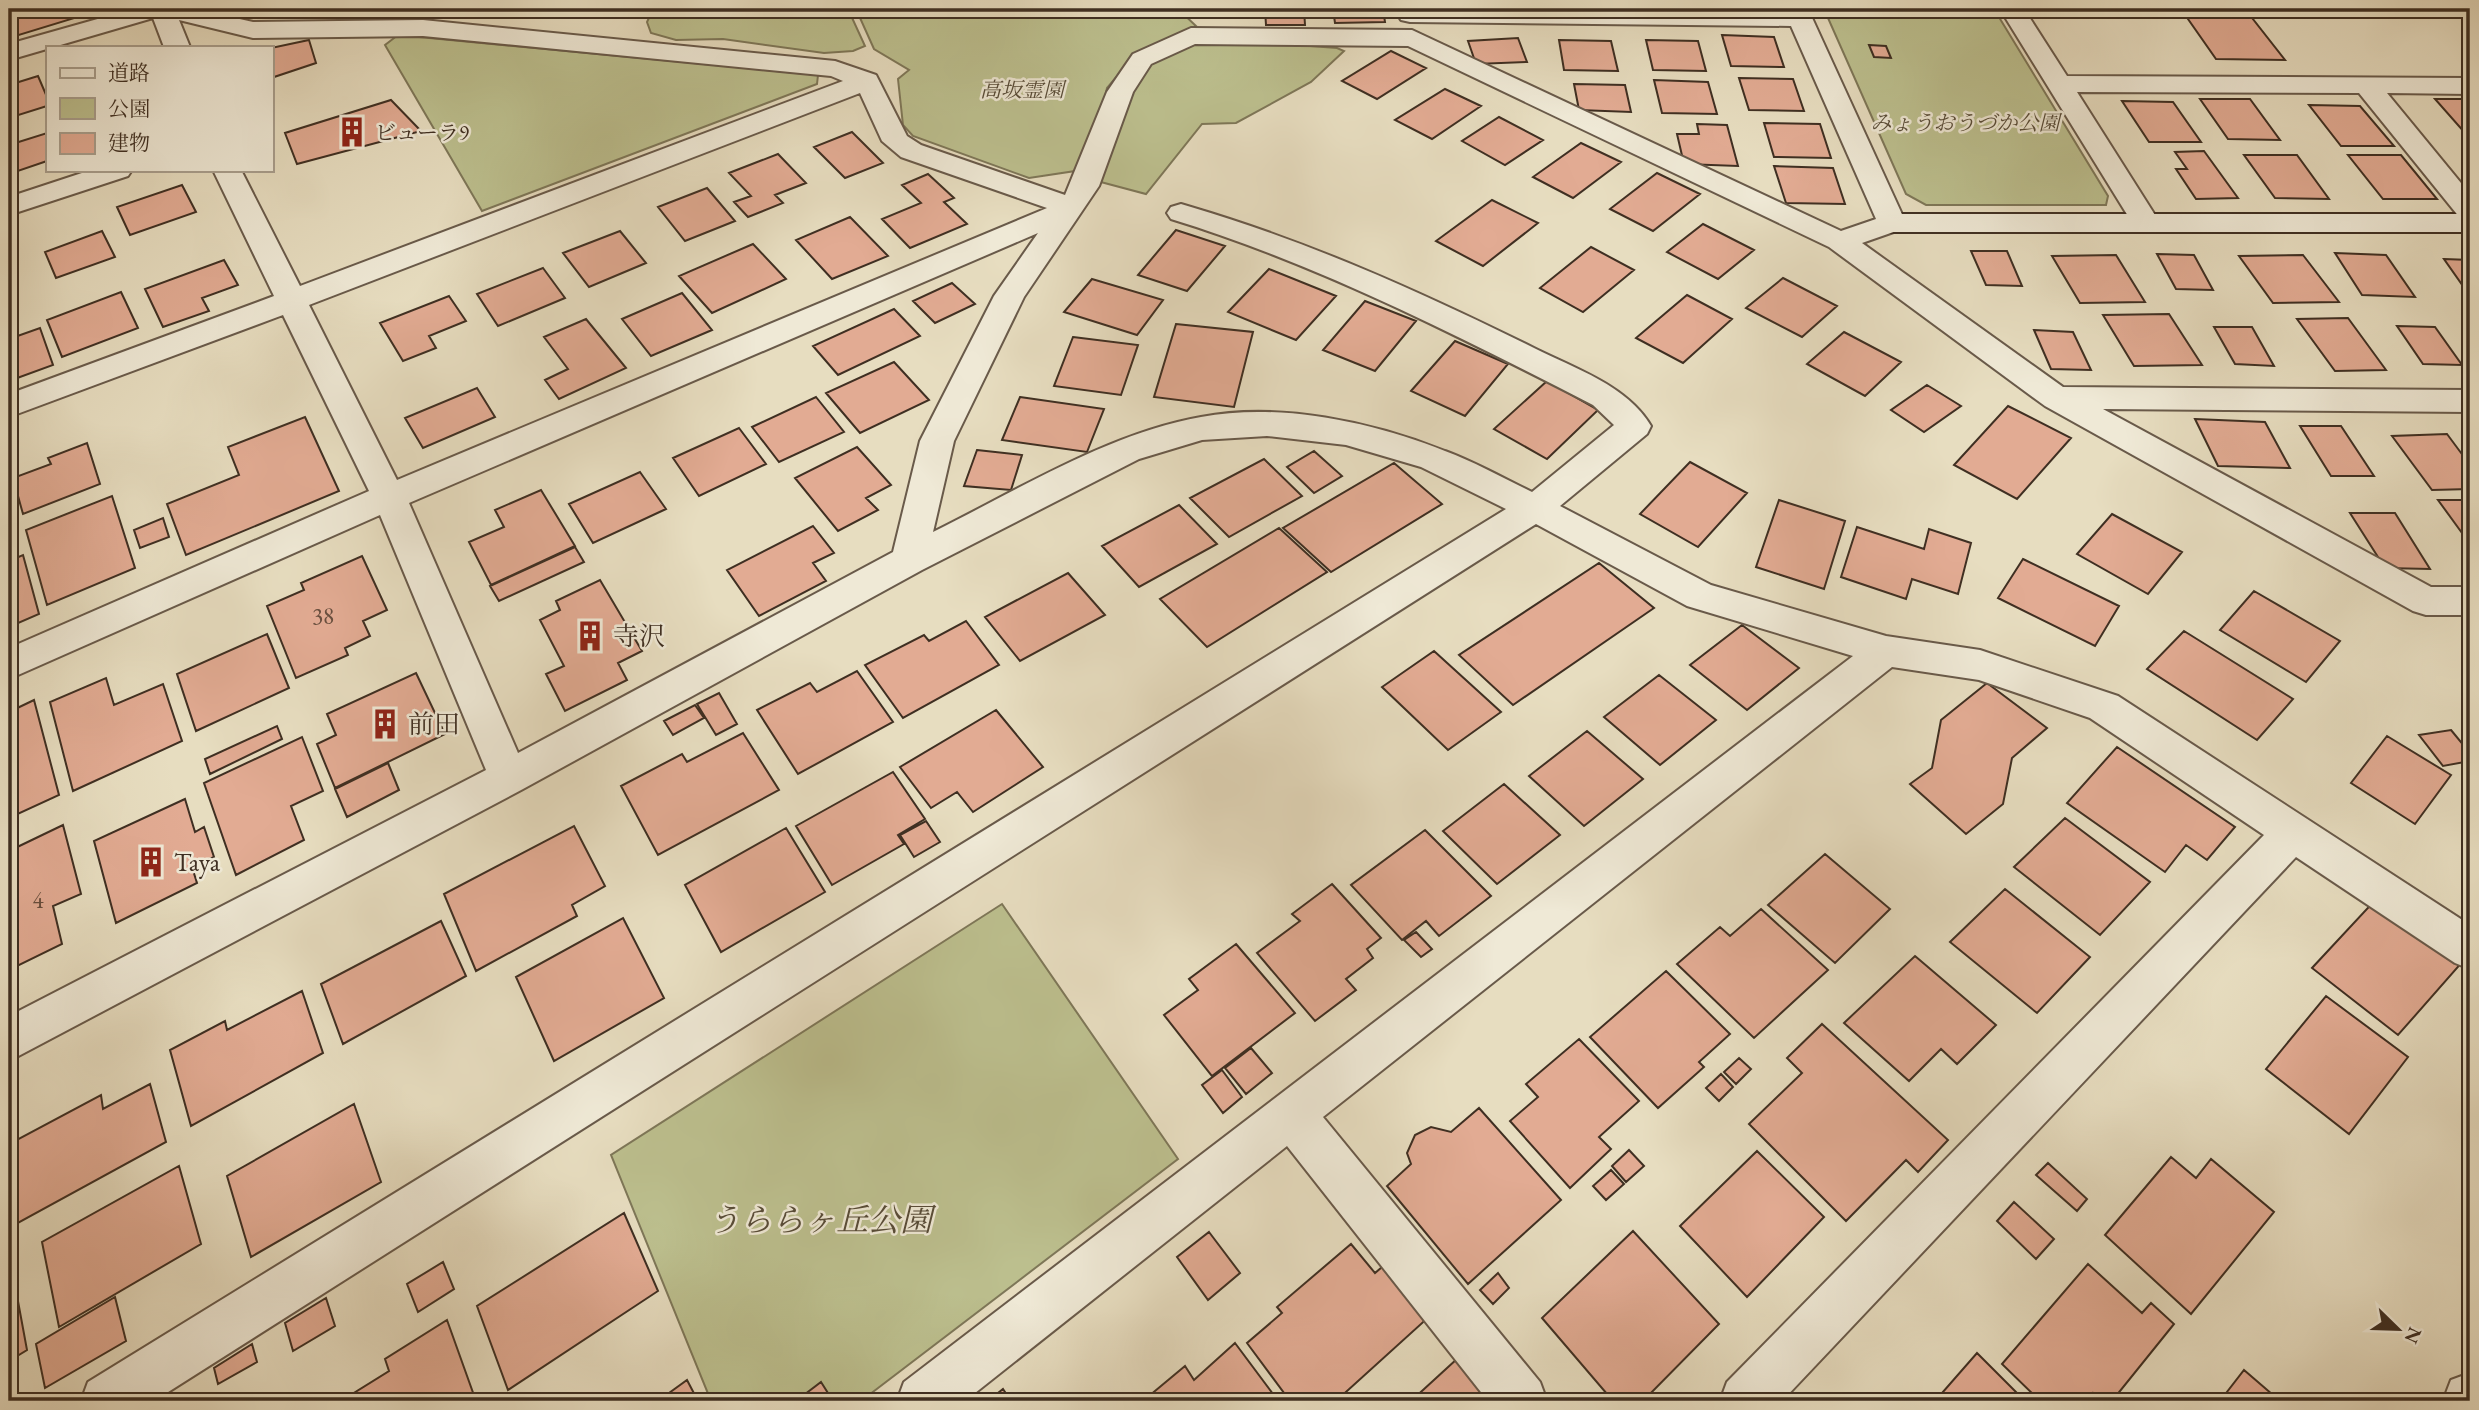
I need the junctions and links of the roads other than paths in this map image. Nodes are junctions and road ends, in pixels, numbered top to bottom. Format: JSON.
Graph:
{"nodes":[{"id":1,"x":162,"y":9,"type":"edge"},
{"id":2,"x":1193,"y":9,"type":"edge"},
{"id":3,"x":2012,"y":9,"type":"edge"},
{"id":4,"x":1798,"y":14,"type":"edge"},
{"id":5,"x":1411,"y":20,"type":"edge"},
{"id":6,"x":1219,"y":21,"type":"edge"},
{"id":7,"x":177,"y":46,"type":"edge"},
{"id":8,"x":9,"y":52,"type":"edge"},
{"id":9,"x":867,"y":81,"type":"junction"},
{"id":10,"x":2059,"y":84,"type":"junction"},
{"id":11,"x":2367,"y":86,"type":"junction"},
{"id":12,"x":2470,"y":86,"type":"edge"},
{"id":13,"x":112,"y":172,"type":"edge"},
{"id":14,"x":228,"y":172,"type":"edge"},
{"id":15,"x":9,"y":206,"type":"edge"},
{"id":16,"x":1067,"y":209,"type":"junction"},
{"id":17,"x":2470,"y":212,"type":"edge"},
{"id":18,"x":1181,"y":213,"type":"dead end"},
{"id":19,"x":1892,"y":223,"type":"junction"},
{"id":20,"x":2147,"y":223,"type":"junction"},
{"id":21,"x":2470,"y":223,"type":"edge"},
{"id":22,"x":1839,"y":241,"type":"junction"},
{"id":23,"x":291,"y":299,"type":"junction"},
{"id":24,"x":2056,"y":398,"type":"junction"},
{"id":25,"x":2470,"y":401,"type":"edge"},
{"id":26,"x":9,"y":406,"type":"edge"},
{"id":27,"x":389,"y":497,"type":"junction"},
{"id":28,"x":1535,"y":508,"type":"junction"},
{"id":29,"x":909,"y":560,"type":"junction"},
{"id":30,"x":2470,"y":601,"type":"edge"},
{"id":31,"x":1886,"y":651,"type":"junction"},
{"id":32,"x":9,"y":664,"type":"edge"},
{"id":33,"x":509,"y":777,"type":"junction"},
{"id":34,"x":2293,"y":832,"type":"junction"},
{"id":35,"x":2470,"y":949,"type":"edge"},
{"id":36,"x":9,"y":1039,"type":"edge"},
{"id":37,"x":1291,"y":1114,"type":"junction"},
{"id":38,"x":107,"y":1401,"type":"edge"},
{"id":39,"x":923,"y":1401,"type":"edge"},
{"id":40,"x":1521,"y":1401,"type":"edge"},
{"id":41,"x":1746,"y":1401,"type":"edge"}],
"edges":[{"from":1,"to":7,"type":"street"},
{"from":1,"to":8,"type":"street"},
{"from":1,"to":9,"type":"street"},
{"from":2,"to":6,"type":"street"},
{"from":3,"to":10,"type":"street"},
{"from":4,"to":5,"type":"street"},
{"from":4,"to":19,"type":"street"},
{"from":5,"to":6,"type":"street"},
{"from":5,"to":22,"type":"street"},
{"from":6,"to":16,"type":"street"},
{"from":9,"to":16,"type":"street"},
{"from":9,"to":23,"type":"street"},
{"from":10,"to":11,"type":"street"},
{"from":10,"to":20,"type":"street"},
{"from":11,"to":12,"type":"street"},
{"from":11,"to":17,"type":"street"},
{"from":13,"to":15,"type":"street"},
{"from":14,"to":23,"type":"street"},
{"from":16,"to":27,"type":"street"},
{"from":16,"to":29,"type":"street"},
{"from":18,"to":28,"type":"street"},
{"from":19,"to":20,"type":"street"},
{"from":19,"to":22,"type":"street"},
{"from":20,"to":21,"type":"street"},
{"from":22,"to":24,"type":"street"},
{"from":23,"to":26,"type":"street"},
{"from":23,"to":27,"type":"street"},
{"from":24,"to":25,"type":"street"},
{"from":24,"to":30,"type":"street"},
{"from":27,"to":32,"type":"street"},
{"from":27,"to":33,"type":"street"},
{"from":28,"to":29,"type":"street"},
{"from":28,"to":31,"type":"street"},
{"from":28,"to":38,"type":"street"},
{"from":29,"to":33,"type":"street"},
{"from":31,"to":34,"type":"street"},
{"from":31,"to":37,"type":"street"},
{"from":33,"to":36,"type":"street"},
{"from":34,"to":35,"type":"street"},
{"from":34,"to":41,"type":"street"},
{"from":37,"to":39,"type":"street"},
{"from":37,"to":40,"type":"street"}]}
